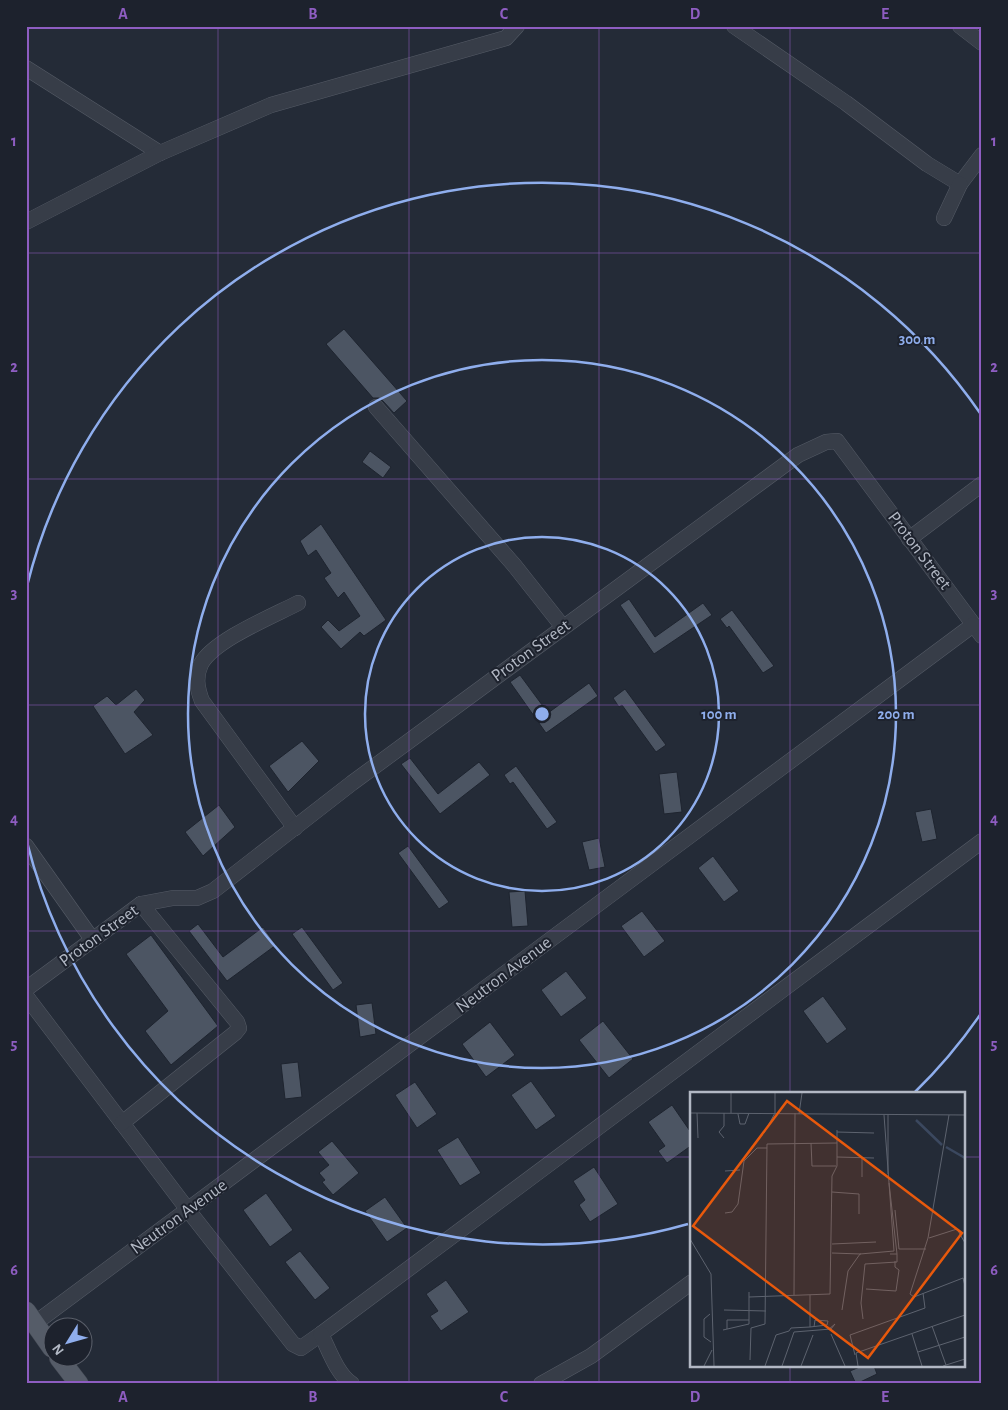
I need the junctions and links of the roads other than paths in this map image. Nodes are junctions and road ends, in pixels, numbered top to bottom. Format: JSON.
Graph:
{"nodes":[{"id":1,"x":517,"y":26,"type":"edge"},
{"id":2,"x":734,"y":26,"type":"edge"},
{"id":3,"x":960,"y":26,"type":"edge"},
{"id":4,"x":982,"y":43,"type":"edge"},
{"id":5,"x":26,"y":68,"type":"edge"},
{"id":6,"x":160,"y":153,"type":"junction"},
{"id":7,"x":982,"y":155,"type":"edge"},
{"id":8,"x":960,"y":184,"type":"junction"},
{"id":9,"x":944,"y":218,"type":"dead end"},
{"id":10,"x":26,"y":222,"type":"edge"},
{"id":11,"x":376,"y":406,"type":"dead end"},
{"id":12,"x":982,"y":484,"type":"edge"},
{"id":13,"x":909,"y":539,"type":"junction"},
{"id":14,"x":298,"y":603,"type":"dead end"},
{"id":15,"x":563,"y":627,"type":"junction"},
{"id":16,"x":978,"y":630,"type":"edge"},
{"id":17,"x":295,"y":828,"type":"junction"},
{"id":18,"x":982,"y":841,"type":"edge"},
{"id":19,"x":26,"y":846,"type":"edge"},
{"id":20,"x":141,"y":904,"type":"junction"},
{"id":21,"x":92,"y":939,"type":"junction"},
{"id":22,"x":26,"y":989,"type":"edge"},
{"id":23,"x":26,"y":996,"type":"edge"},
{"id":24,"x":122,"y":1122,"type":"junction"},
{"id":25,"x":188,"y":1210,"type":"junction"},
{"id":26,"x":690,"y":1283,"type":"edge"},
{"id":27,"x":30,"y":1318,"type":"edge"},
{"id":28,"x":42,"y":1334,"type":"edge"},
{"id":29,"x":321,"y":1334,"type":"junction"},
{"id":30,"x":67,"y":1368,"type":"edge"},
{"id":31,"x":79,"y":1384,"type":"edge"},
{"id":32,"x":352,"y":1384,"type":"edge"},
{"id":33,"x":541,"y":1384,"type":"edge"}],
"edges":[{"from":1,"to":6,"type":"street"},
{"from":2,"to":8,"type":"street"},
{"from":3,"to":4,"type":"street"},
{"from":5,"to":6,"type":"street"},
{"from":6,"to":10,"type":"street"},
{"from":7,"to":8,"type":"street"},
{"from":8,"to":9,"type":"street"},
{"from":11,"to":15,"type":"street"},
{"from":12,"to":13,"type":"street"},
{"from":13,"to":15,"type":"street","name":"Proton Street"},
{"from":13,"to":16,"type":"street","name":"Proton Street"},
{"from":14,"to":17,"type":"street"},
{"from":15,"to":17,"type":"street","name":"Proton Street"},
{"from":16,"to":25,"type":"street","name":"Neutron Avenue"},
{"from":17,"to":20,"type":"street","name":"Proton Street"},
{"from":18,"to":29,"type":"street"},
{"from":19,"to":21,"type":"street"},
{"from":20,"to":21,"type":"street","name":"Proton Street"},
{"from":20,"to":24,"type":"street"},
{"from":21,"to":22,"type":"street","name":"Proton Street"},
{"from":23,"to":24,"type":"street"},
{"from":24,"to":25,"type":"street"},
{"from":25,"to":27,"type":"street","name":"Neutron Avenue"},
{"from":25,"to":29,"type":"street"},
{"from":26,"to":33,"type":"street"},
{"from":27,"to":28,"type":"main road"},
{"from":29,"to":32,"type":"street"},
{"from":30,"to":31,"type":"main road"}]}
